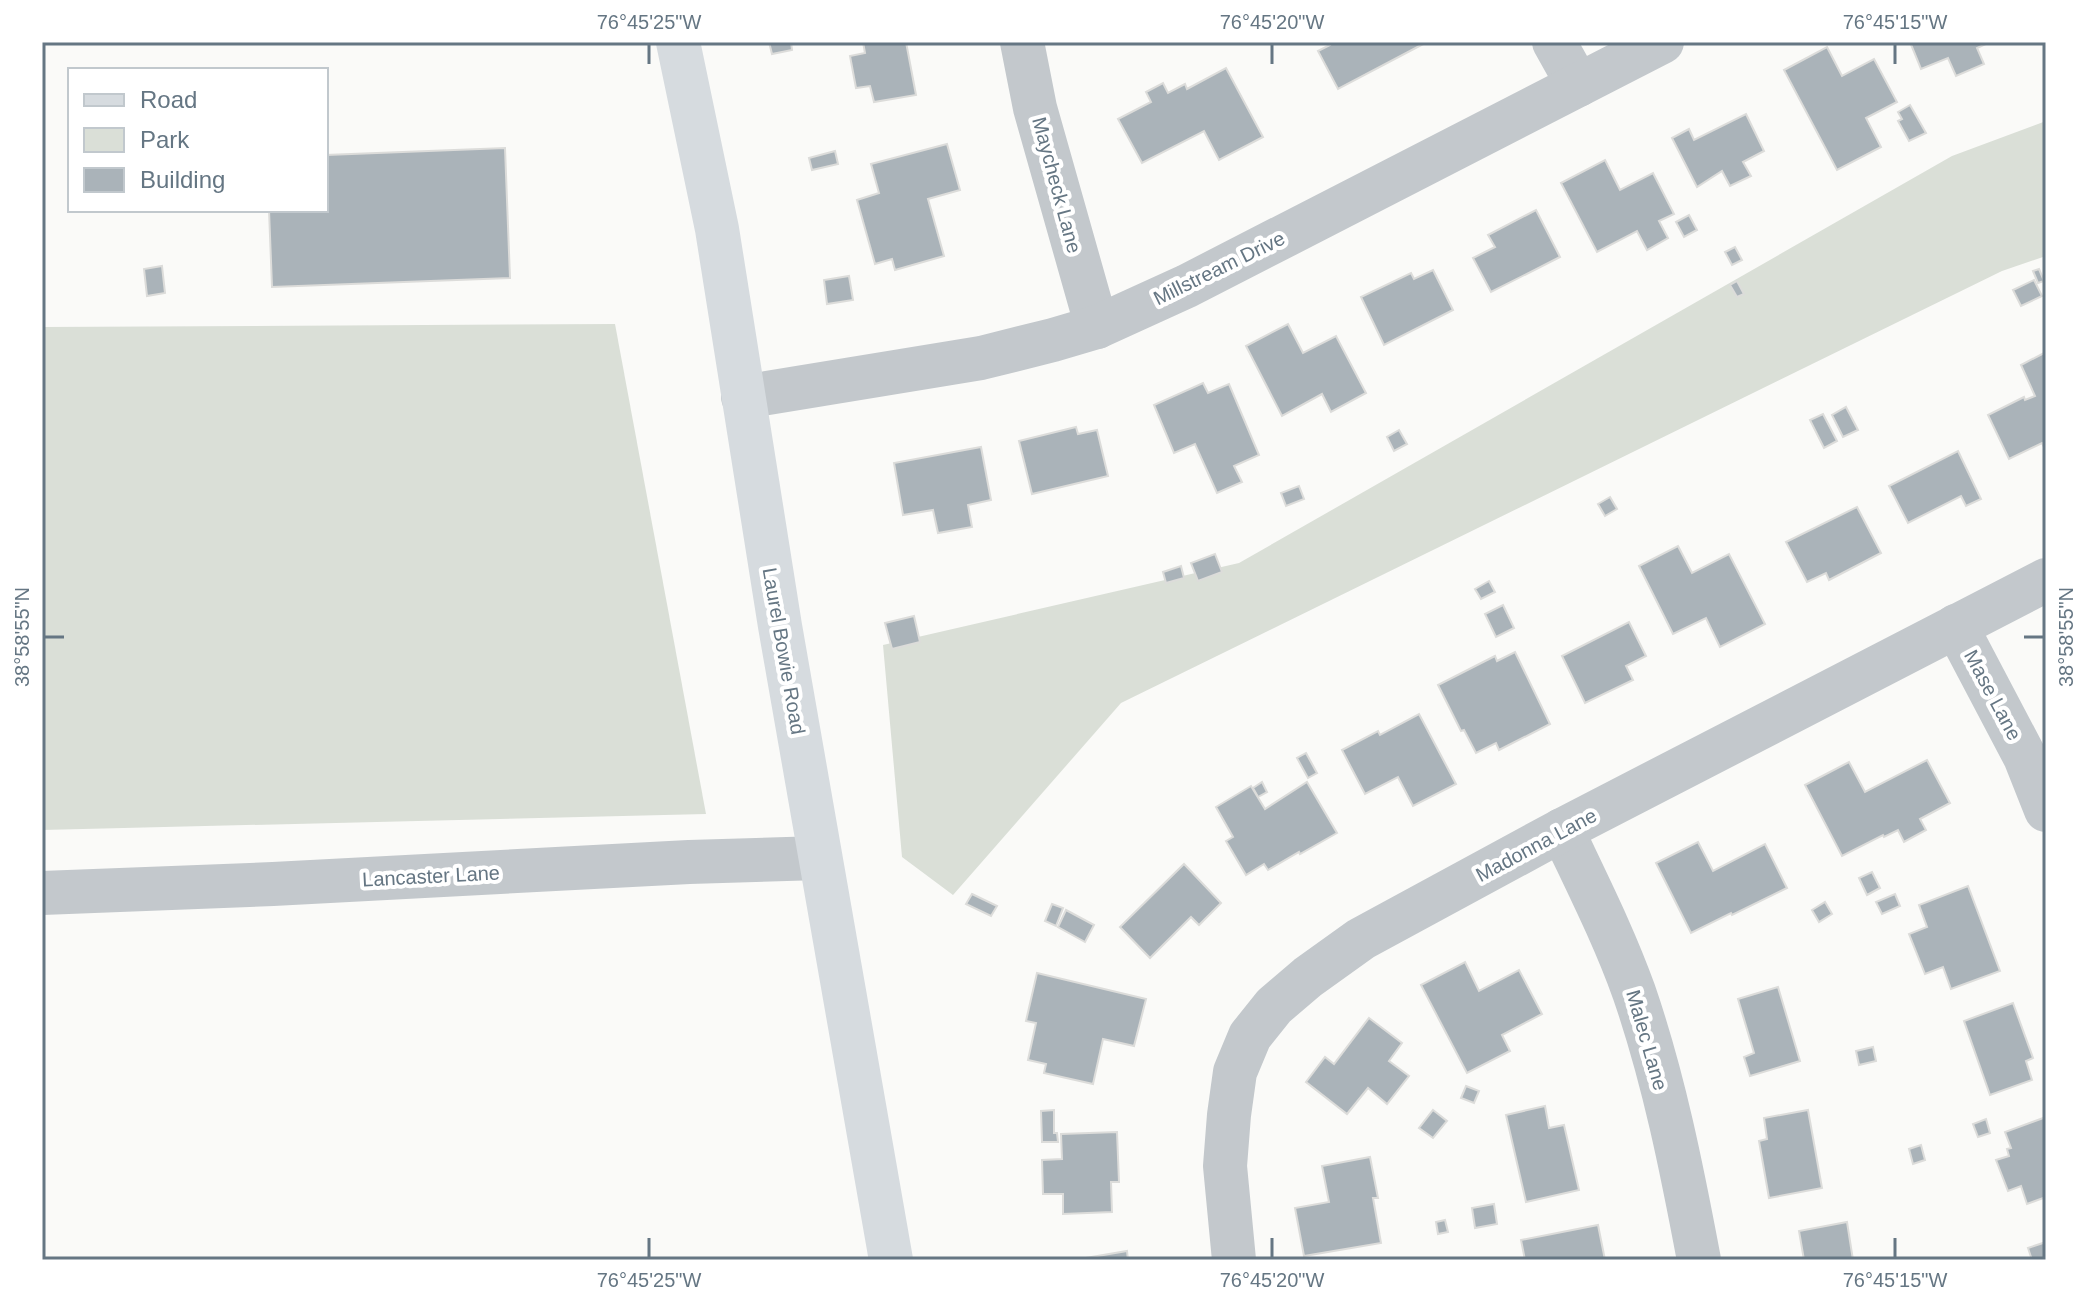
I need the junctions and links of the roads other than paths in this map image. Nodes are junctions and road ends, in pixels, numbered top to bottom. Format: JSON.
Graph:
{"nodes":[{"id":1,"x":678,"y":42,"type":"edge"},
{"id":2,"x":1022,"y":42,"type":"edge"},
{"id":3,"x":1554,"y":42,"type":"edge"},
{"id":4,"x":1662,"y":42,"type":"edge"},
{"id":5,"x":1578,"y":85,"type":"junction"},
{"id":6,"x":1097,"y":327,"type":"junction"},
{"id":7,"x":743,"y":397,"type":"junction"},
{"id":8,"x":2046,"y":580,"type":"edge"},
{"id":9,"x":1956,"y":626,"type":"junction"},
{"id":10,"x":2046,"y":810,"type":"edge"},
{"id":11,"x":1562,"y":830,"type":"junction"},
{"id":12,"x":820,"y":858,"type":"junction"},
{"id":13,"x":42,"y":893,"type":"edge"},
{"id":14,"x":891,"y":1260,"type":"edge"},
{"id":15,"x":1234,"y":1260,"type":"edge"},
{"id":16,"x":1699,"y":1260,"type":"edge"}],
"edges":[{"from":1,"to":7,"type":"main road","name":"Laurel Bowie Road"},
{"from":2,"to":6,"type":"street","name":"Maycheck Lane"},
{"from":3,"to":5,"type":"street"},
{"from":4,"to":5,"type":"street","name":"Millstream Drive"},
{"from":5,"to":6,"type":"street","name":"Millstream Drive"},
{"from":6,"to":7,"type":"street","name":"Millstream Drive"},
{"from":7,"to":12,"type":"main road","name":"Laurel Bowie Road"},
{"from":8,"to":9,"type":"street","name":"Madonna Lane"},
{"from":9,"to":10,"type":"street","name":"Mase Lane"},
{"from":9,"to":11,"type":"street","name":"Madonna Lane"},
{"from":11,"to":15,"type":"street","name":"Madonna Lane"},
{"from":11,"to":16,"type":"street","name":"Malec Lane"},
{"from":12,"to":13,"type":"street","name":"Lancaster Lane"},
{"from":12,"to":14,"type":"main road","name":"Laurel Bowie Road"}]}
